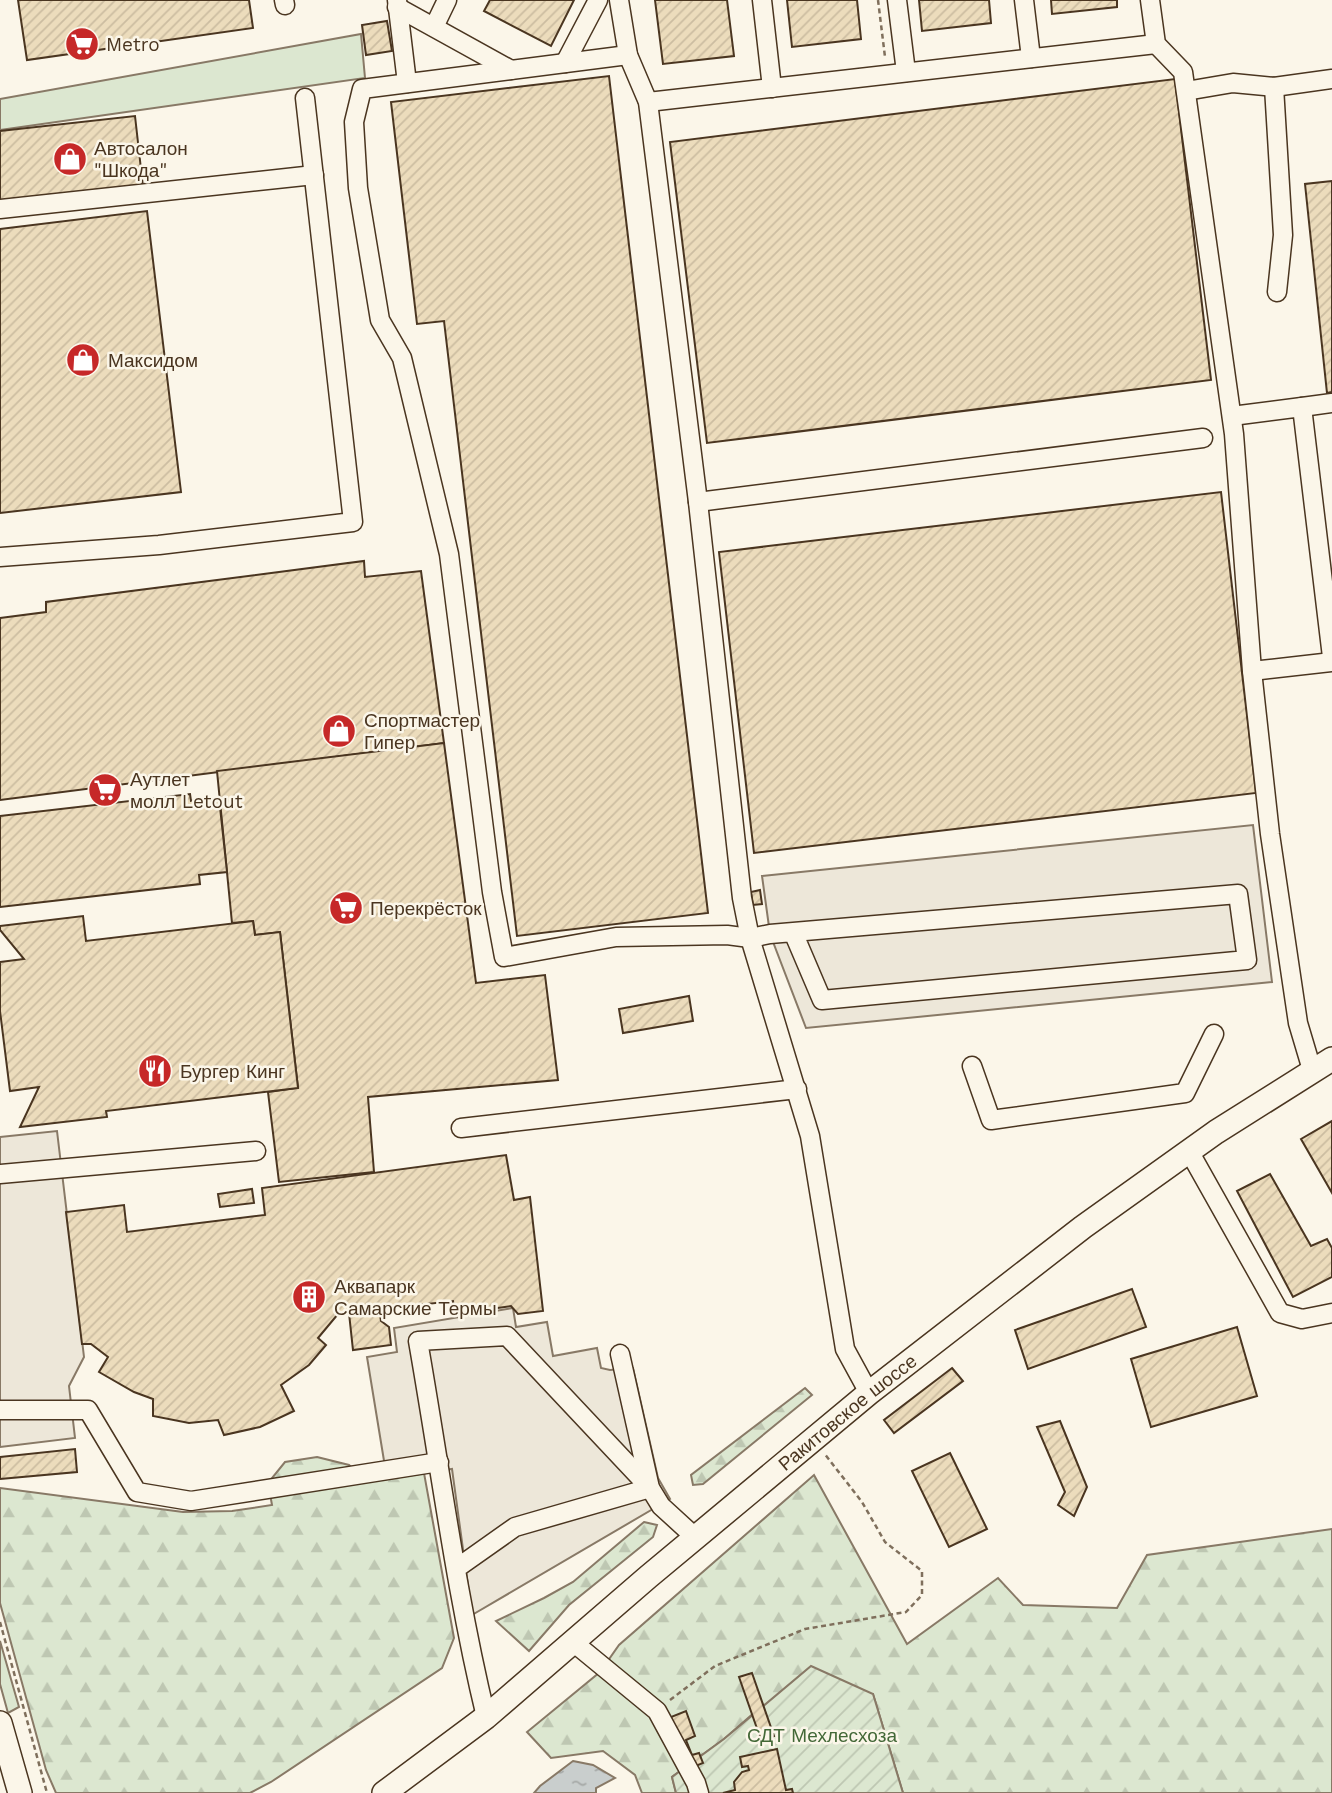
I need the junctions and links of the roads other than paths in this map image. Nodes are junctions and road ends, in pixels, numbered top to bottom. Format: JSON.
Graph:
{"nodes":[{"id":1,"x":447,"y":0,"type":"edge"},
{"id":2,"x":598,"y":0,"type":"edge"},
{"id":3,"x":619,"y":0,"type":"edge"},
{"id":4,"x":762,"y":0,"type":"edge"},
{"id":5,"x":897,"y":0,"type":"edge"},
{"id":6,"x":1024,"y":0,"type":"edge"},
{"id":7,"x":1150,"y":0,"type":"edge"},
{"id":8,"x":397,"y":3,"type":"edge"},
{"id":9,"x":435,"y":27,"type":"junction"},
{"id":10,"x":1156,"y":44,"type":"junction"},
{"id":11,"x":628,"y":55,"type":"junction"},
{"id":12,"x":1031,"y":58,"type":"junction"},
{"id":13,"x":565,"y":63,"type":"junction"},
{"id":14,"x":511,"y":70,"type":"junction"},
{"id":15,"x":906,"y":72,"type":"junction"},
{"id":16,"x":1332,"y":79,"type":"edge"},
{"id":17,"x":407,"y":83,"type":"junction"},
{"id":18,"x":1275,"y":87,"type":"junction"},
{"id":19,"x":772,"y":88,"type":"junction"},
{"id":20,"x":1186,"y":91,"type":"junction"},
{"id":21,"x":305,"y":98,"type":"dead end"},
{"id":22,"x":648,"y":102,"type":"junction"},
{"id":23,"x":314,"y":175,"type":"junction"},
{"id":24,"x":0,"y":209,"type":"edge"},
{"id":25,"x":1277,"y":292,"type":"dead end"},
{"id":26,"x":1332,"y":403,"type":"edge"},
{"id":27,"x":1301,"y":407,"type":"junction"},
{"id":28,"x":1232,"y":416,"type":"junction"},
{"id":29,"x":1203,"y":438,"type":"dead end"},
{"id":30,"x":698,"y":502,"type":"junction"},
{"id":31,"x":0,"y":557,"type":"edge"},
{"id":32,"x":1332,"y":659,"type":"edge"},
{"id":33,"x":1252,"y":671,"type":"junction"},
{"id":34,"x":793,"y":932,"type":"junction"},
{"id":35,"x":750,"y":938,"type":"junction"},
{"id":36,"x":1214,"y":1034,"type":"dead end"},
{"id":37,"x":1322,"y":1064,"type":"edge"},
{"id":38,"x":972,"y":1066,"type":"dead end"},
{"id":39,"x":797,"y":1089,"type":"junction"},
{"id":40,"x":461,"y":1128,"type":"dead end"},
{"id":41,"x":256,"y":1151,"type":"dead end"},
{"id":42,"x":1189,"y":1151,"type":"junction"},
{"id":43,"x":0,"y":1174,"type":"edge"},
{"id":44,"x":1332,"y":1313,"type":"edge"},
{"id":45,"x":620,"y":1354,"type":"dead end"},
{"id":46,"x":869,"y":1393,"type":"junction"},
{"id":47,"x":0,"y":1410,"type":"edge"},
{"id":48,"x":439,"y":1462,"type":"junction"},
{"id":49,"x":650,"y":1488,"type":"junction"},
{"id":50,"x":696,"y":1538,"type":"junction"},
{"id":51,"x":457,"y":1568,"type":"junction"},
{"id":52,"x":573,"y":1642,"type":"junction"},
{"id":53,"x":486,"y":1717,"type":"junction"},
{"id":54,"x":0,"y":1723,"type":"edge"},
{"id":55,"x":20,"y":1793,"type":"edge"},
{"id":56,"x":384,"y":1793,"type":"edge"},
{"id":57,"x":699,"y":1793,"type":"edge"}],
"edges":[{"from":1,"to":9,"type":"street"},
{"from":2,"to":13,"type":"street"},
{"from":3,"to":11,"type":"street"},
{"from":4,"to":19,"type":"street"},
{"from":5,"to":15,"type":"street"},
{"from":6,"to":12,"type":"street"},
{"from":7,"to":10,"type":"street"},
{"from":8,"to":9,"type":"street"},
{"from":8,"to":17,"type":"street"},
{"from":9,"to":14,"type":"street"},
{"from":10,"to":12,"type":"street"},
{"from":10,"to":20,"type":"street"},
{"from":11,"to":13,"type":"street"},
{"from":11,"to":22,"type":"street"},
{"from":12,"to":15,"type":"street"},
{"from":13,"to":14,"type":"street"},
{"from":14,"to":17,"type":"street"},
{"from":15,"to":19,"type":"street"},
{"from":16,"to":18,"type":"street"},
{"from":17,"to":35,"type":"street"},
{"from":18,"to":20,"type":"street"},
{"from":18,"to":25,"type":"street"},
{"from":19,"to":22,"type":"street"},
{"from":20,"to":28,"type":"street"},
{"from":21,"to":23,"type":"street"},
{"from":22,"to":30,"type":"street"},
{"from":23,"to":24,"type":"street"},
{"from":23,"to":31,"type":"street"},
{"from":26,"to":27,"type":"street"},
{"from":27,"to":28,"type":"street"},
{"from":27,"to":32,"type":"street"},
{"from":28,"to":33,"type":"street"},
{"from":29,"to":30,"type":"street"},
{"from":30,"to":35,"type":"street"},
{"from":32,"to":33,"type":"street"},
{"from":33,"to":37,"type":"street"},
{"from":34,"to":34,"type":"street"},
{"from":34,"to":35,"type":"street"},
{"from":35,"to":39,"type":"street"},
{"from":36,"to":38,"type":"street"},
{"from":37,"to":42,"type":"main road","name":"Ракитовское шоссе"},
{"from":39,"to":40,"type":"street"},
{"from":39,"to":46,"type":"street"},
{"from":41,"to":43,"type":"street"},
{"from":42,"to":44,"type":"street"},
{"from":42,"to":46,"type":"main road","name":"Ракитовское шоссе"},
{"from":45,"to":49,"type":"street"},
{"from":46,"to":50,"type":"main road","name":"Ракитовское шоссе"},
{"from":47,"to":48,"type":"street"},
{"from":48,"to":49,"type":"street"},
{"from":48,"to":51,"type":"street"},
{"from":49,"to":50,"type":"street"},
{"from":49,"to":51,"type":"street"},
{"from":50,"to":52,"type":"main road","name":"Ракитовское шоссе"},
{"from":51,"to":53,"type":"street"},
{"from":52,"to":53,"type":"main road","name":"Ракитовское шоссе"},
{"from":52,"to":57,"type":"street"},
{"from":53,"to":56,"type":"main road","name":"Ракитовское шоссе"},
{"from":54,"to":55,"type":"main road"}]}
